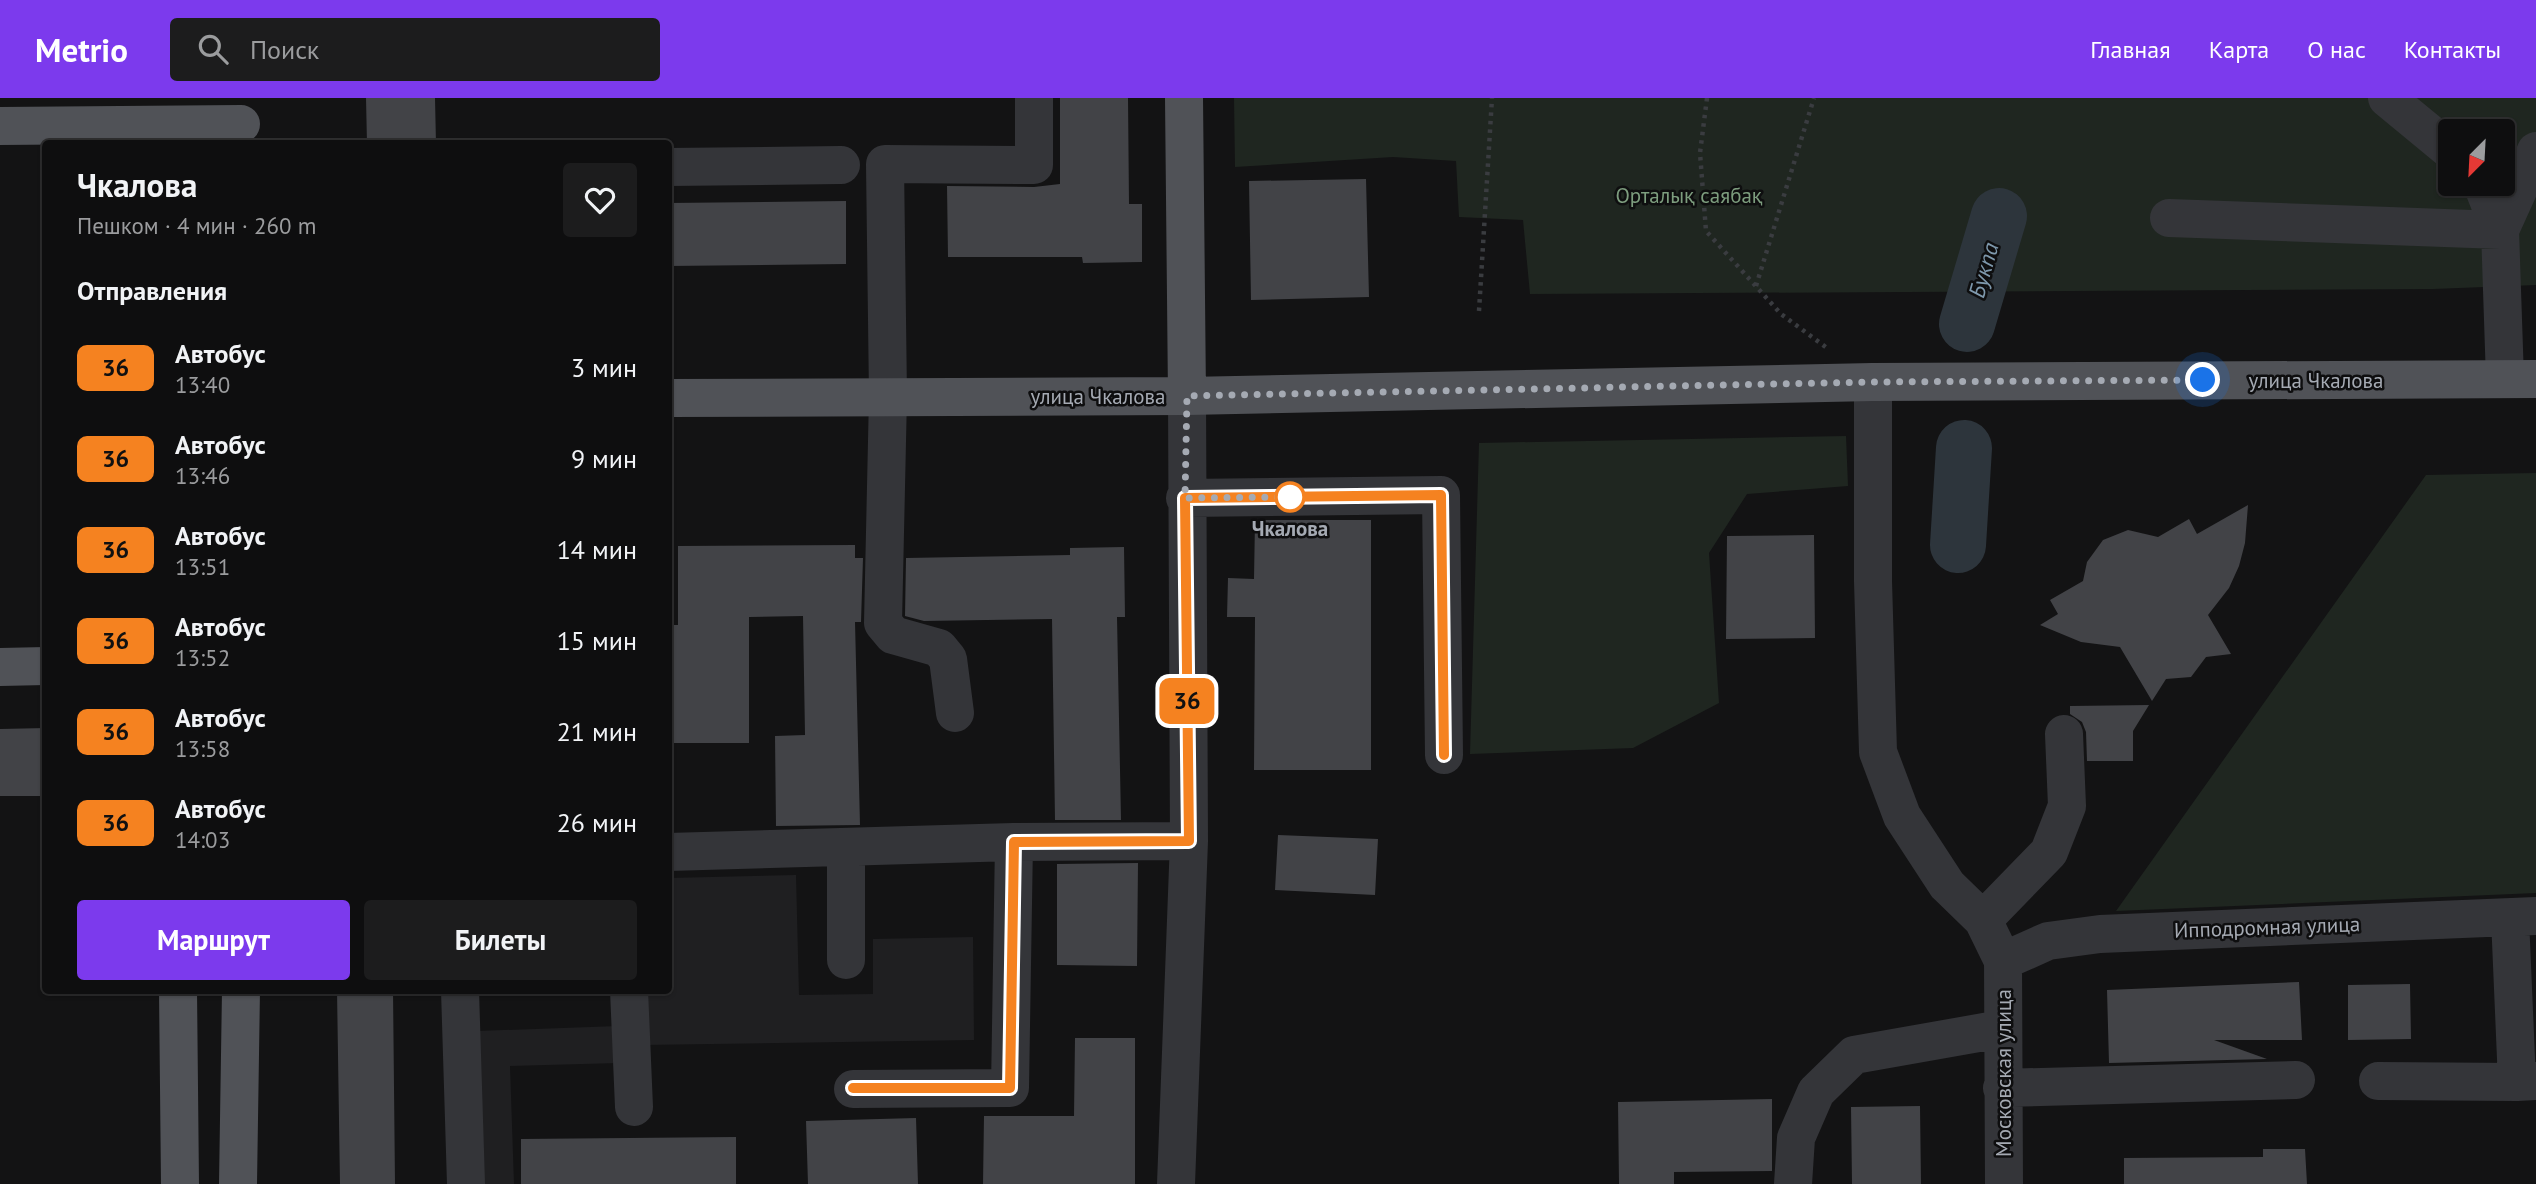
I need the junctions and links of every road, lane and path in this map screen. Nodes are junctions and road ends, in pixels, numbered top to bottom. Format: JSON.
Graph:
{"nodes":[{"id":1,"x":1034,"y":98,"type":"edge"},
{"id":2,"x":1184,"y":98,"type":"edge"},
{"id":3,"x":1492,"y":98,"type":"edge"},
{"id":4,"x":1707,"y":98,"type":"edge"},
{"id":5,"x":1814,"y":98,"type":"edge"},
{"id":6,"x":2387,"y":98,"type":"edge"},
{"id":7,"x":170,"y":122,"type":"edge"},
{"id":8,"x":241,"y":122,"type":"edge"},
{"id":9,"x":0,"y":126,"type":"edge"},
{"id":10,"x":2438,"y":140,"type":"edge"},
{"id":11,"x":2536,"y":151,"type":"edge"},
{"id":12,"x":841,"y":165,"type":"dead end"},
{"id":13,"x":672,"y":167,"type":"edge"},
{"id":14,"x":2487,"y":196,"type":"edge"},
{"id":15,"x":2169,"y":218,"type":"dead end"},
{"id":16,"x":2500,"y":230,"type":"junction"},
{"id":17,"x":1756,"y":286,"type":"junction"},
{"id":18,"x":1479,"y":311,"type":"dead end"},
{"id":19,"x":1832,"y":352,"type":"dead end"},
{"id":20,"x":2521,"y":379,"type":"edge"},
{"id":21,"x":1873,"y":382,"type":"junction"},
{"id":22,"x":888,"y":396,"type":"junction"},
{"id":23,"x":1187,"y":396,"type":"junction"},
{"id":24,"x":672,"y":398,"type":"edge"},
{"id":25,"x":1185,"y":498,"type":"junction"},
{"id":26,"x":42,"y":666,"type":"edge"},
{"id":27,"x":0,"y":667,"type":"edge"},
{"id":28,"x":955,"y":713,"type":"dead end"},
{"id":29,"x":2064,"y":734,"type":"dead end"},
{"id":30,"x":1444,"y":755,"type":"dead end"},
{"id":31,"x":1189,"y":841,"type":"junction"},
{"id":32,"x":1014,"y":842,"type":"junction"},
{"id":33,"x":846,"y":848,"type":"junction"},
{"id":34,"x":672,"y":852,"type":"edge"},
{"id":35,"x":2523,"y":917,"type":"edge"},
{"id":36,"x":1983,"y":920,"type":"junction"},
{"id":37,"x":846,"y":960,"type":"dead end"},
{"id":38,"x":2003,"y":961,"type":"junction"},
{"id":39,"x":178,"y":994,"type":"edge"},
{"id":40,"x":241,"y":994,"type":"edge"},
{"id":41,"x":460,"y":994,"type":"edge"},
{"id":42,"x":629,"y":994,"type":"edge"},
{"id":43,"x":2001,"y":1029,"type":"junction"},
{"id":44,"x":2297,"y":1080,"type":"dead end"},
{"id":45,"x":2378,"y":1081,"type":"dead end"},
{"id":46,"x":2526,"y":1081,"type":"edge"},
{"id":47,"x":853,"y":1088,"type":"dead end"},
{"id":48,"x":2003,"y":1088,"type":"junction"},
{"id":49,"x":634,"y":1107,"type":"dead end"},
{"id":50,"x":180,"y":1184,"type":"edge"},
{"id":51,"x":238,"y":1184,"type":"edge"},
{"id":52,"x":466,"y":1184,"type":"edge"},
{"id":53,"x":1176,"y":1184,"type":"edge"},
{"id":54,"x":1793,"y":1184,"type":"edge"},
{"id":55,"x":2004,"y":1184,"type":"edge"}],
"edges":[{"from":1,"to":22,"type":"street"},
{"from":2,"to":23,"type":"main road"},
{"from":3,"to":18,"type":"path"},
{"from":4,"to":17,"type":"path"},
{"from":5,"to":17,"type":"path"},
{"from":6,"to":10,"type":"street"},
{"from":7,"to":8,"type":"main road"},
{"from":7,"to":9,"type":"main road"},
{"from":11,"to":16,"type":"street"},
{"from":12,"to":13,"type":"street"},
{"from":14,"to":16,"type":"street"},
{"from":15,"to":16,"type":"street"},
{"from":16,"to":20,"type":"street"},
{"from":17,"to":19,"type":"path"},
{"from":20,"to":21,"type":"main road","name":"улица Чкалова"},
{"from":21,"to":23,"type":"main road","name":"улица Чкалова"},
{"from":21,"to":36,"type":"street"},
{"from":22,"to":23,"type":"main road","name":"улица Чкалова"},
{"from":22,"to":24,"type":"main road","name":"улица Чкалова"},
{"from":22,"to":28,"type":"street"},
{"from":23,"to":25,"type":"street"},
{"from":25,"to":30,"type":"street"},
{"from":25,"to":31,"type":"street"},
{"from":26,"to":27,"type":"main road"},
{"from":29,"to":36,"type":"street"},
{"from":31,"to":32,"type":"street"},
{"from":31,"to":53,"type":"street"},
{"from":32,"to":33,"type":"street"},
{"from":32,"to":47,"type":"street"},
{"from":33,"to":34,"type":"street"},
{"from":33,"to":37,"type":"street"},
{"from":35,"to":38,"type":"street","name":"Ипподромная улица"},
{"from":35,"to":46,"type":"street"},
{"from":36,"to":38,"type":"street"},
{"from":38,"to":43,"type":"street","name":"Московская улица"},
{"from":39,"to":50,"type":"main road"},
{"from":40,"to":51,"type":"main road"},
{"from":41,"to":52,"type":"street"},
{"from":42,"to":49,"type":"street"},
{"from":43,"to":48,"type":"street","name":"Московская улица"},
{"from":43,"to":54,"type":"street"},
{"from":44,"to":48,"type":"street"},
{"from":45,"to":46,"type":"street"},
{"from":48,"to":55,"type":"street","name":"Московская улица"}]}
